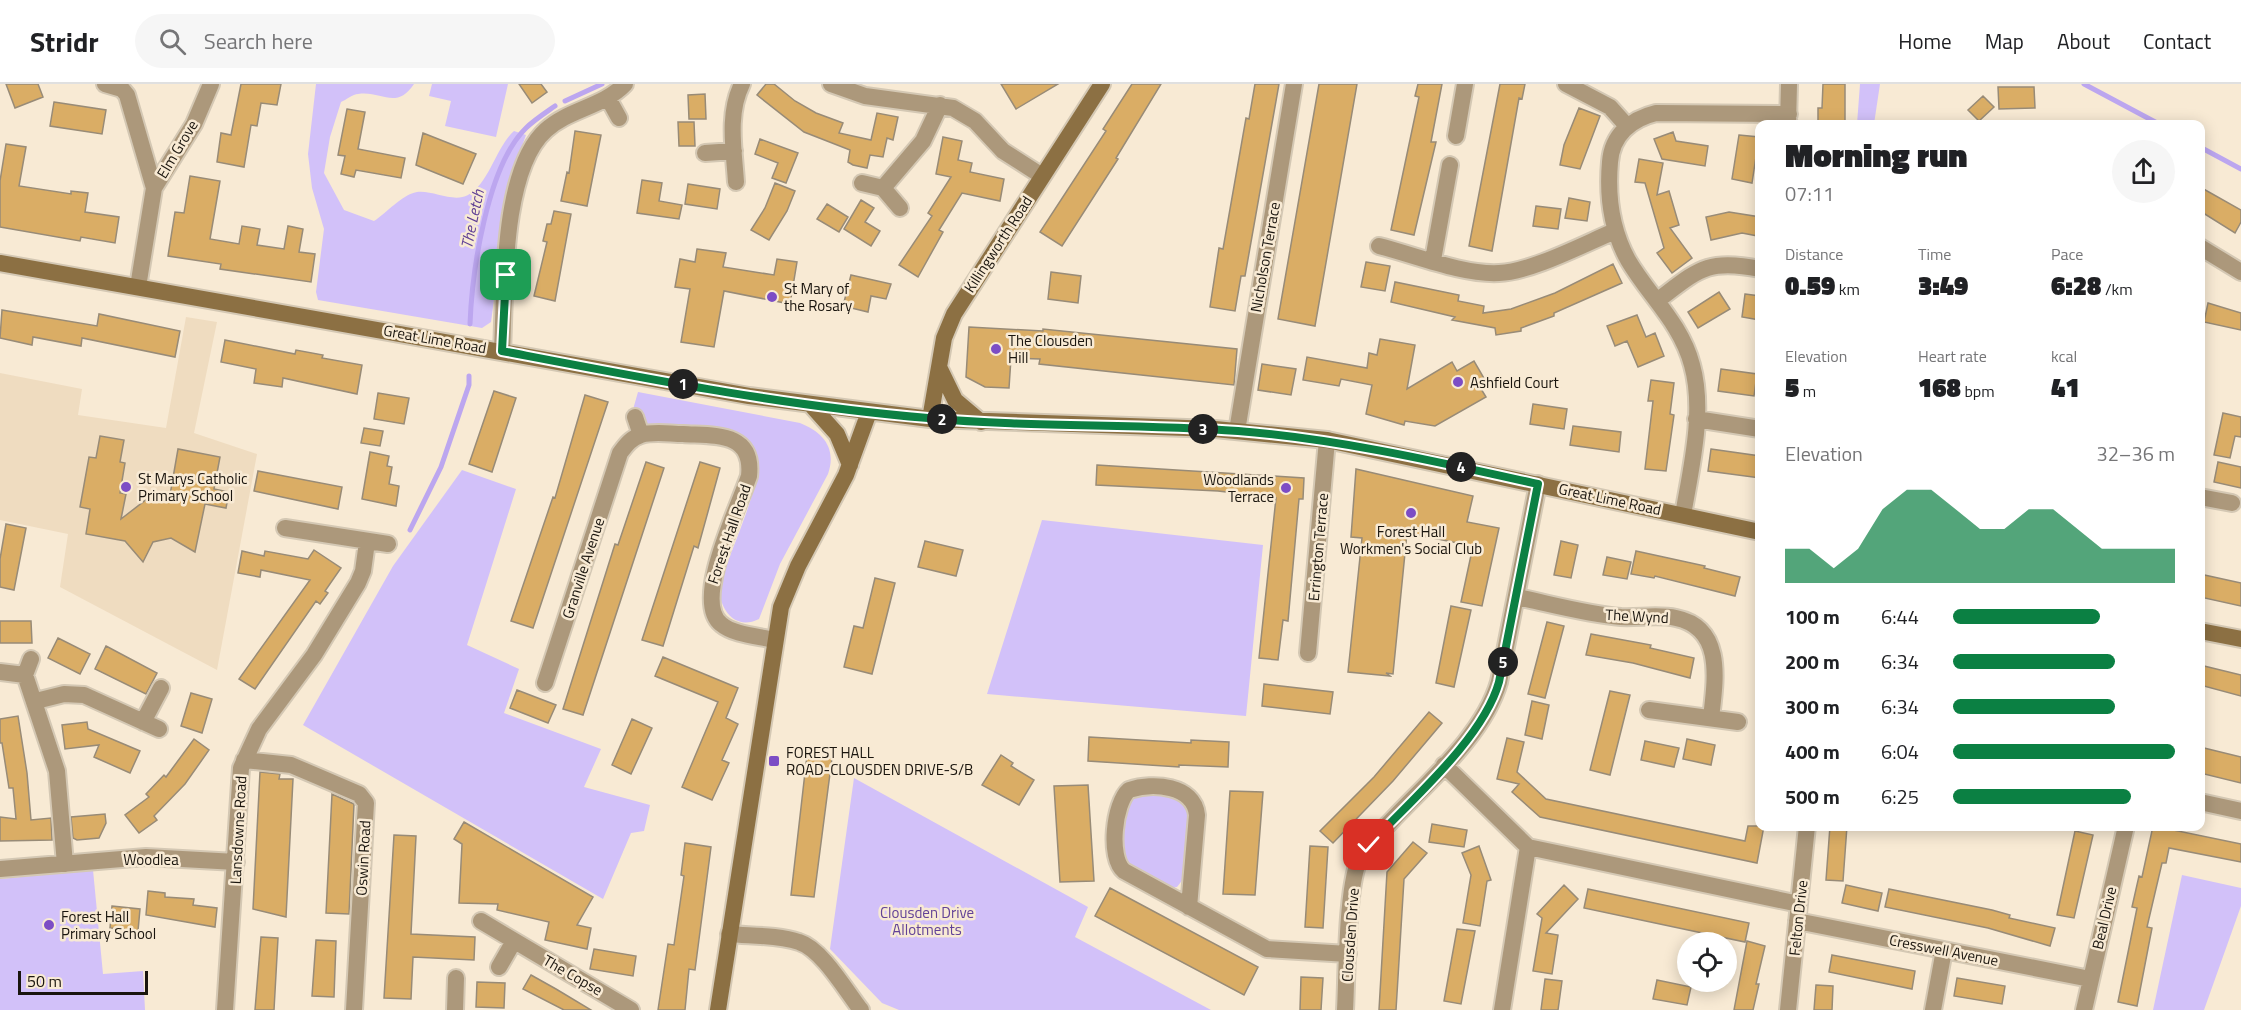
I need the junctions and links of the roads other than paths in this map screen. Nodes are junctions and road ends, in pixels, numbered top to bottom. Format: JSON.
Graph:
{"nodes":[{"id":1,"x":105,"y":84,"type":"edge"},
{"id":2,"x":211,"y":84,"type":"edge"},
{"id":3,"x":625,"y":84,"type":"edge"},
{"id":4,"x":742,"y":84,"type":"edge"},
{"id":5,"x":831,"y":84,"type":"edge"},
{"id":6,"x":1102,"y":84,"type":"edge"},
{"id":7,"x":1294,"y":84,"type":"edge"},
{"id":8,"x":1465,"y":84,"type":"edge"},
{"id":9,"x":1566,"y":84,"type":"edge"},
{"id":10,"x":1789,"y":84,"type":"edge"},
{"id":11,"x":904,"y":92,"type":"edge"},
{"id":12,"x":608,"y":98,"type":"junction"},
{"id":13,"x":940,"y":105,"type":"junction"},
{"id":14,"x":619,"y":118,"type":"dead end"},
{"id":15,"x":1788,"y":119,"type":"edge"},
{"id":16,"x":1627,"y":126,"type":"junction"},
{"id":17,"x":1456,"y":136,"type":"dead end"},
{"id":18,"x":734,"y":152,"type":"junction"},
{"id":19,"x":705,"y":153,"type":"dead end"},
{"id":20,"x":1450,"y":165,"type":"dead end"},
{"id":21,"x":1042,"y":176,"type":"junction"},
{"id":22,"x":736,"y":182,"type":"dead end"},
{"id":23,"x":862,"y":183,"type":"dead end"},
{"id":24,"x":154,"y":188,"type":"junction"},
{"id":25,"x":883,"y":188,"type":"junction"},
{"id":26,"x":900,"y":208,"type":"dead end"},
{"id":27,"x":1615,"y":231,"type":"junction"},
{"id":28,"x":1379,"y":246,"type":"dead end"},
{"id":29,"x":2205,"y":250,"type":"edge"},
{"id":30,"x":1433,"y":260,"type":"junction"},
{"id":31,"x":0,"y":263,"type":"edge"},
{"id":32,"x":1755,"y":268,"type":"edge"},
{"id":33,"x":2241,"y":272,"type":"edge"},
{"id":34,"x":138,"y":287,"type":"junction"},
{"id":35,"x":1658,"y":300,"type":"junction"},
{"id":36,"x":502,"y":351,"type":"junction"},
{"id":37,"x":939,"y":367,"type":"junction"},
{"id":38,"x":812,"y":405,"type":"junction"},
{"id":39,"x":869,"y":412,"type":"junction"},
{"id":40,"x":635,"y":417,"type":"dead end"},
{"id":41,"x":930,"y":419,"type":"junction"},
{"id":42,"x":1696,"y":419,"type":"junction"},
{"id":43,"x":981,"y":422,"type":"junction"},
{"id":44,"x":1755,"y":428,"type":"edge"},
{"id":45,"x":1237,"y":431,"type":"junction"},
{"id":46,"x":640,"y":435,"type":"junction"},
{"id":47,"x":1327,"y":440,"type":"junction"},
{"id":48,"x":850,"y":465,"type":"junction"},
{"id":49,"x":1538,"y":484,"type":"junction"},
{"id":50,"x":2205,"y":497,"type":"edge"},
{"id":51,"x":2232,"y":503,"type":"dead end"},
{"id":52,"x":1683,"y":514,"type":"junction"},
{"id":53,"x":285,"y":528,"type":"dead end"},
{"id":54,"x":1755,"y":531,"type":"edge"},
{"id":55,"x":367,"y":542,"type":"junction"},
{"id":56,"x":388,"y":544,"type":"dead end"},
{"id":57,"x":1517,"y":597,"type":"junction"},
{"id":58,"x":2205,"y":632,"type":"edge"},
{"id":59,"x":2241,"y":639,"type":"edge"},
{"id":60,"x":774,"y":640,"type":"junction"},
{"id":61,"x":1308,"y":653,"type":"dead end"},
{"id":62,"x":32,"y":659,"type":"dead end"},
{"id":63,"x":0,"y":672,"type":"edge"},
{"id":64,"x":26,"y":675,"type":"junction"},
{"id":65,"x":545,"y":683,"type":"dead end"},
{"id":66,"x":161,"y":688,"type":"dead end"},
{"id":67,"x":36,"y":701,"type":"junction"},
{"id":68,"x":1649,"y":710,"type":"dead end"},
{"id":69,"x":1711,"y":718,"type":"junction"},
{"id":70,"x":143,"y":722,"type":"junction"},
{"id":71,"x":1738,"y":722,"type":"dead end"},
{"id":72,"x":159,"y":729,"type":"dead end"},
{"id":73,"x":244,"y":760,"type":"junction"},
{"id":74,"x":1444,"y":765,"type":"junction"},
{"id":75,"x":2205,"y":803,"type":"edge"},
{"id":76,"x":2241,"y":811,"type":"edge"},
{"id":77,"x":1806,"y":831,"type":"edge"},
{"id":78,"x":2125,"y":831,"type":"edge"},
{"id":79,"x":1528,"y":847,"type":"junction"},
{"id":80,"x":236,"y":862,"type":"junction"},
{"id":81,"x":65,"y":864,"type":"junction"},
{"id":82,"x":0,"y":869,"type":"edge"},
{"id":83,"x":1799,"y":904,"type":"junction"},
{"id":84,"x":1189,"y":907,"type":"junction"},
{"id":85,"x":481,"y":921,"type":"dead end"},
{"id":86,"x":1797,"y":921,"type":"junction"},
{"id":87,"x":729,"y":934,"type":"junction"},
{"id":88,"x":514,"y":941,"type":"junction"},
{"id":89,"x":1944,"y":950,"type":"junction"},
{"id":90,"x":1348,"y":954,"type":"junction"},
{"id":91,"x":499,"y":967,"type":"dead end"},
{"id":92,"x":456,"y":978,"type":"dead end"},
{"id":93,"x":2090,"y":979,"type":"junction"},
{"id":94,"x":225,"y":1010,"type":"edge"},
{"id":95,"x":354,"y":1010,"type":"edge"},
{"id":96,"x":455,"y":1010,"type":"edge"},
{"id":97,"x":632,"y":1010,"type":"edge"},
{"id":98,"x":718,"y":1010,"type":"edge"},
{"id":99,"x":861,"y":1010,"type":"edge"},
{"id":100,"x":1345,"y":1010,"type":"edge"},
{"id":101,"x":1502,"y":1010,"type":"edge"},
{"id":102,"x":1788,"y":1010,"type":"edge"},
{"id":103,"x":1933,"y":1010,"type":"edge"},
{"id":104,"x":2084,"y":1010,"type":"edge"}],
"edges":[{"from":1,"to":24,"type":"street"},
{"from":2,"to":24,"type":"street","name":"Elm Grove"},
{"from":3,"to":12,"type":"street"},
{"from":4,"to":18,"type":"street"},
{"from":5,"to":11,"type":"street"},
{"from":6,"to":21,"type":"main road","name":"Killingworth Road"},
{"from":7,"to":45,"type":"street","name":"Nicholson Terrace"},
{"from":8,"to":17,"type":"street"},
{"from":9,"to":16,"type":"street"},
{"from":10,"to":15,"type":"street"},
{"from":11,"to":13,"type":"street"},
{"from":12,"to":14,"type":"street"},
{"from":12,"to":36,"type":"street"},
{"from":13,"to":21,"type":"street"},
{"from":13,"to":25,"type":"street"},
{"from":15,"to":16,"type":"street"},
{"from":16,"to":27,"type":"street"},
{"from":18,"to":19,"type":"street"},
{"from":18,"to":22,"type":"street"},
{"from":20,"to":30,"type":"street"},
{"from":21,"to":37,"type":"main road","name":"Killingworth Road"},
{"from":23,"to":25,"type":"street"},
{"from":24,"to":34,"type":"street","name":"Elm Grove"},
{"from":25,"to":26,"type":"street"},
{"from":27,"to":30,"type":"street"},
{"from":27,"to":35,"type":"street"},
{"from":28,"to":30,"type":"street"},
{"from":29,"to":33,"type":"street"},
{"from":31,"to":34,"type":"main road","name":"Great Lime Road"},
{"from":32,"to":35,"type":"street"},
{"from":34,"to":36,"type":"main road","name":"Great Lime Road"},
{"from":35,"to":42,"type":"street"},
{"from":36,"to":38,"type":"main road","name":"Great Lime Road"},
{"from":37,"to":41,"type":"main road","name":"Killingworth Road"},
{"from":37,"to":43,"type":"main road"},
{"from":38,"to":39,"type":"main road","name":"Great Lime Road"},
{"from":38,"to":48,"type":"main road"},
{"from":39,"to":41,"type":"main road","name":"Great Lime Road"},
{"from":39,"to":48,"type":"main road"},
{"from":40,"to":46,"type":"street"},
{"from":41,"to":43,"type":"main road","name":"Great Lime Road"},
{"from":42,"to":44,"type":"street"},
{"from":42,"to":52,"type":"street"},
{"from":43,"to":45,"type":"main road","name":"Great Lime Road"},
{"from":45,"to":47,"type":"main road","name":"Great Lime Road"},
{"from":46,"to":60,"type":"street","name":"Forest Hall Road"},
{"from":46,"to":65,"type":"street","name":"Granville Avenue"},
{"from":47,"to":49,"type":"main road","name":"Great Lime Road"},
{"from":47,"to":61,"type":"street","name":"Errington Terrace"},
{"from":48,"to":60,"type":"main road"},
{"from":49,"to":52,"type":"main road","name":"Great Lime Road"},
{"from":49,"to":57,"type":"street","name":"Clousden Drive"},
{"from":50,"to":51,"type":"street"},
{"from":52,"to":54,"type":"main road","name":"Great Lime Road"},
{"from":53,"to":55,"type":"street"},
{"from":55,"to":56,"type":"street"},
{"from":55,"to":73,"type":"street","name":"Lansdowne Road"},
{"from":57,"to":69,"type":"street","name":"The Wynd"},
{"from":57,"to":74,"type":"street","name":"Clousden Drive"},
{"from":58,"to":59,"type":"main road"},
{"from":60,"to":87,"type":"main road"},
{"from":62,"to":64,"type":"street"},
{"from":63,"to":64,"type":"street"},
{"from":64,"to":67,"type":"street"},
{"from":66,"to":70,"type":"street"},
{"from":67,"to":70,"type":"street"},
{"from":67,"to":81,"type":"street"},
{"from":68,"to":69,"type":"street"},
{"from":69,"to":71,"type":"street"},
{"from":70,"to":72,"type":"street"},
{"from":73,"to":80,"type":"street","name":"Lansdowne Road"},
{"from":73,"to":95,"type":"street","name":"Oswin Road"},
{"from":74,"to":79,"type":"street"},
{"from":74,"to":90,"type":"street","name":"Clousden Drive"},
{"from":75,"to":76,"type":"street"},
{"from":77,"to":83,"type":"street","name":"Felton Drive"},
{"from":78,"to":93,"type":"street","name":"Beal Drive"},
{"from":79,"to":83,"type":"street"},
{"from":79,"to":101,"type":"street"},
{"from":80,"to":81,"type":"street","name":"Woodlea"},
{"from":80,"to":94,"type":"street","name":"Lansdowne Road"},
{"from":81,"to":82,"type":"street","name":"Woodlea"},
{"from":83,"to":86,"type":"street","name":"Felton Drive"},
{"from":84,"to":84,"type":"street"},
{"from":84,"to":90,"type":"street"},
{"from":85,"to":88,"type":"street","name":"The Copse"},
{"from":86,"to":89,"type":"street","name":"Cresswell Avenue"},
{"from":86,"to":102,"type":"street","name":"Felton Drive"},
{"from":87,"to":98,"type":"main road"},
{"from":87,"to":99,"type":"street"},
{"from":88,"to":91,"type":"street"},
{"from":88,"to":97,"type":"street","name":"The Copse"},
{"from":89,"to":93,"type":"street","name":"Cresswell Avenue"},
{"from":89,"to":103,"type":"street"},
{"from":90,"to":100,"type":"street","name":"Clousden Drive"},
{"from":92,"to":96,"type":"street"},
{"from":93,"to":104,"type":"street","name":"Beal Drive"}]}
